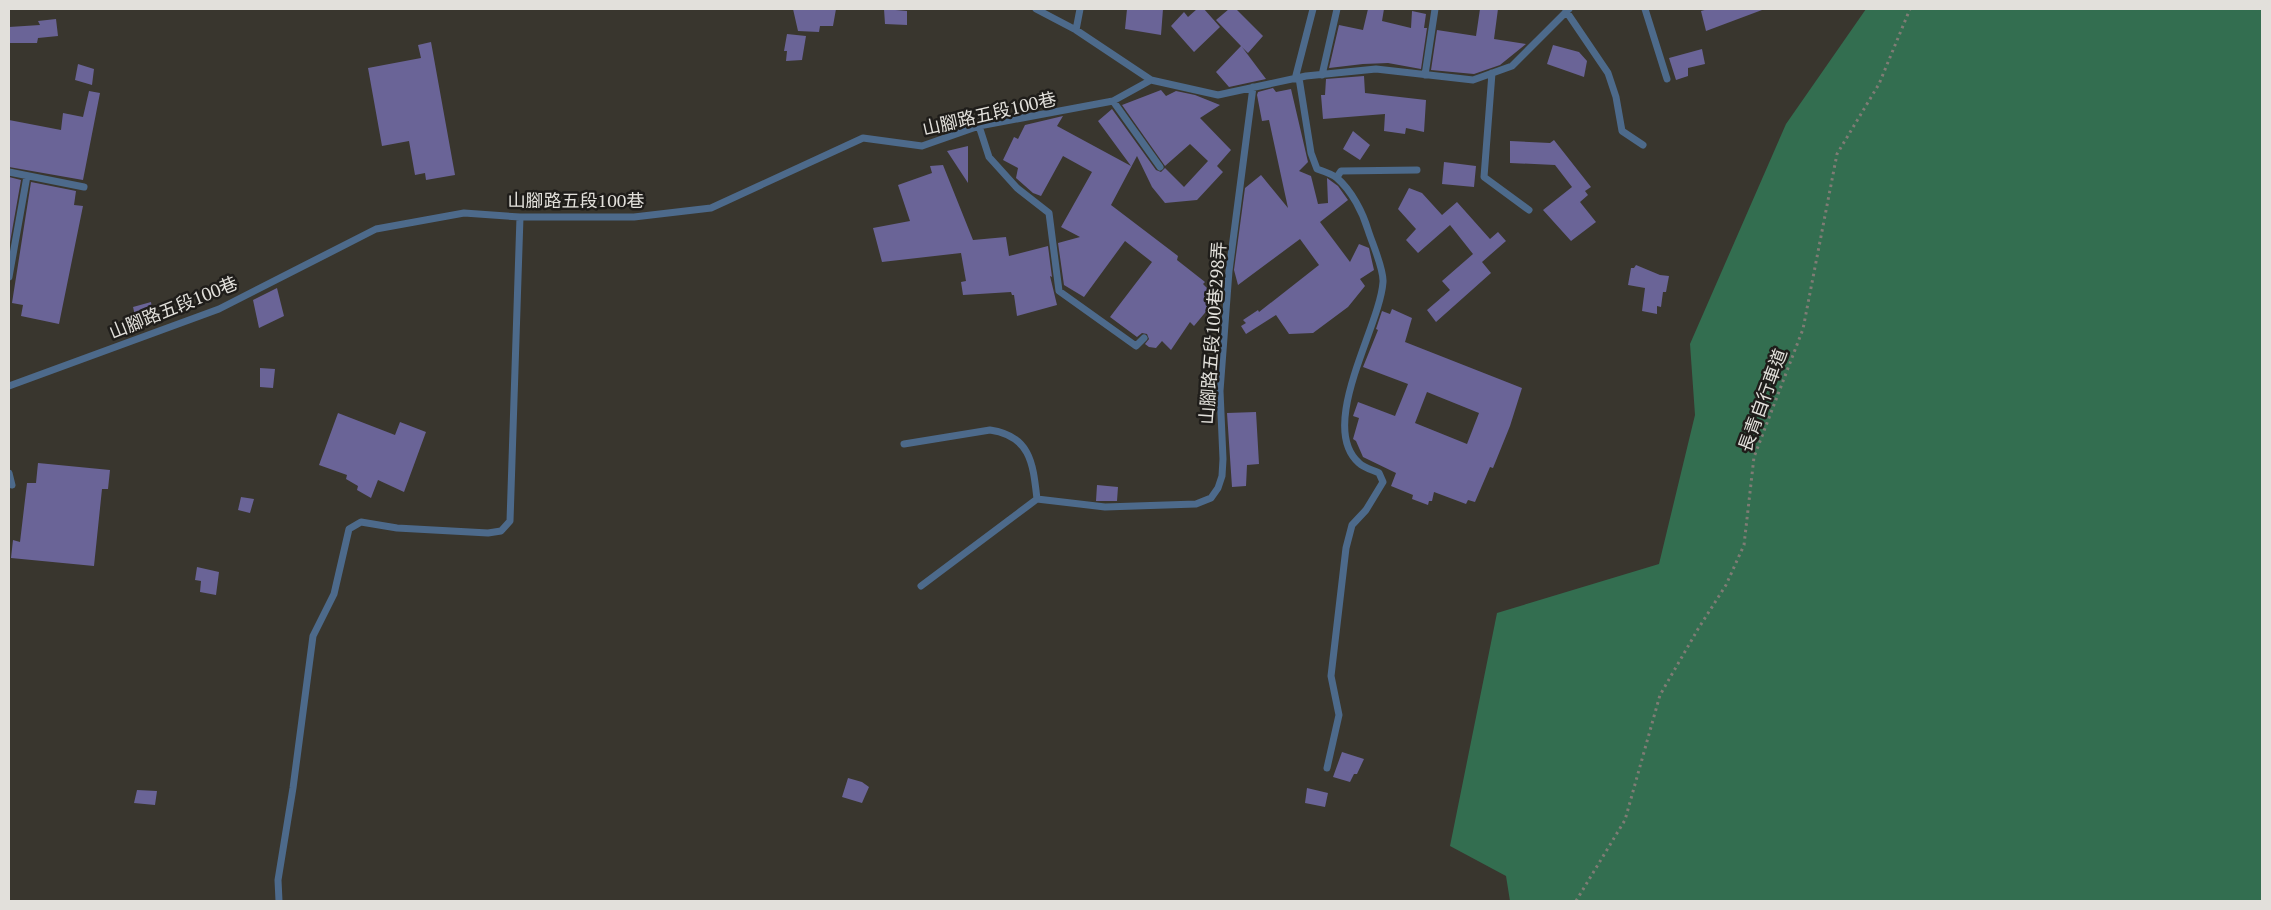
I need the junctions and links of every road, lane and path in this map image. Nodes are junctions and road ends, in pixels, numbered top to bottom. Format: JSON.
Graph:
{"nodes":[{"id":1,"x":1036,"y":9,"type":"edge"},
{"id":2,"x":1080,"y":9,"type":"edge"},
{"id":3,"x":1313,"y":9,"type":"edge"},
{"id":4,"x":1337,"y":9,"type":"edge"},
{"id":5,"x":1435,"y":9,"type":"edge"},
{"id":6,"x":1645,"y":9,"type":"edge"},
{"id":7,"x":1910,"y":9,"type":"edge"},
{"id":8,"x":1568,"y":10,"type":"edge"},
{"id":9,"x":1076,"y":30,"type":"junction"},
{"id":10,"x":1492,"y":73,"type":"junction"},
{"id":11,"x":1322,"y":75,"type":"junction"},
{"id":12,"x":1425,"y":75,"type":"junction"},
{"id":13,"x":1297,"y":78,"type":"junction"},
{"id":14,"x":1667,"y":78,"type":"dead end"},
{"id":15,"x":1151,"y":80,"type":"junction"},
{"id":16,"x":1252,"y":88,"type":"junction"},
{"id":17,"x":1113,"y":101,"type":"junction"},
{"id":18,"x":980,"y":126,"type":"junction"},
{"id":19,"x":1643,"y":144,"type":"dead end"},
{"id":20,"x":1160,"y":168,"type":"dead end"},
{"id":21,"x":1417,"y":170,"type":"dead end"},
{"id":22,"x":9,"y":172,"type":"edge"},
{"id":23,"x":27,"y":176,"type":"junction"},
{"id":24,"x":1337,"y":177,"type":"junction"},
{"id":25,"x":84,"y":186,"type":"dead end"},
{"id":26,"x":1529,"y":210,"type":"dead end"},
{"id":27,"x":520,"y":218,"type":"junction"},
{"id":28,"x":9,"y":277,"type":"edge"},
{"id":29,"x":1144,"y":338,"type":"dead end"},
{"id":30,"x":9,"y":386,"type":"edge"},
{"id":31,"x":904,"y":444,"type":"dead end"},
{"id":32,"x":9,"y":473,"type":"edge"},
{"id":33,"x":12,"y":486,"type":"dead end"},
{"id":34,"x":1037,"y":499,"type":"junction"},
{"id":35,"x":921,"y":586,"type":"dead end"},
{"id":36,"x":1327,"y":768,"type":"dead end"},
{"id":37,"x":279,"y":901,"type":"edge"},
{"id":38,"x":1576,"y":901,"type":"edge"}],
"edges":[{"from":1,"to":9,"type":"lane"},
{"from":2,"to":9,"type":"lane"},
{"from":3,"to":13,"type":"lane"},
{"from":4,"to":11,"type":"lane"},
{"from":5,"to":12,"type":"lane"},
{"from":6,"to":14,"type":"lane"},
{"from":7,"to":38,"type":"path","name":"長青自行車道"},
{"from":8,"to":10,"type":"lane"},
{"from":8,"to":19,"type":"lane"},
{"from":9,"to":15,"type":"lane"},
{"from":10,"to":12,"type":"lane"},
{"from":10,"to":26,"type":"lane"},
{"from":11,"to":12,"type":"lane"},
{"from":11,"to":13,"type":"lane"},
{"from":13,"to":16,"type":"lane"},
{"from":13,"to":24,"type":"lane"},
{"from":15,"to":16,"type":"lane"},
{"from":15,"to":17,"type":"lane","name":"山腳路五段100巷"},
{"from":16,"to":34,"type":"lane","name":"山腳路五段100巷298弄"},
{"from":17,"to":18,"type":"lane","name":"山腳路五段100巷"},
{"from":17,"to":20,"type":"lane"},
{"from":18,"to":27,"type":"lane","name":"山腳路五段100巷"},
{"from":18,"to":29,"type":"lane"},
{"from":21,"to":24,"type":"lane"},
{"from":22,"to":23,"type":"lane"},
{"from":23,"to":25,"type":"lane"},
{"from":23,"to":28,"type":"lane"},
{"from":24,"to":36,"type":"lane"},
{"from":27,"to":30,"type":"lane","name":"山腳路五段100巷"},
{"from":27,"to":37,"type":"lane"},
{"from":31,"to":34,"type":"lane"},
{"from":32,"to":33,"type":"lane"},
{"from":34,"to":35,"type":"lane"}]}
